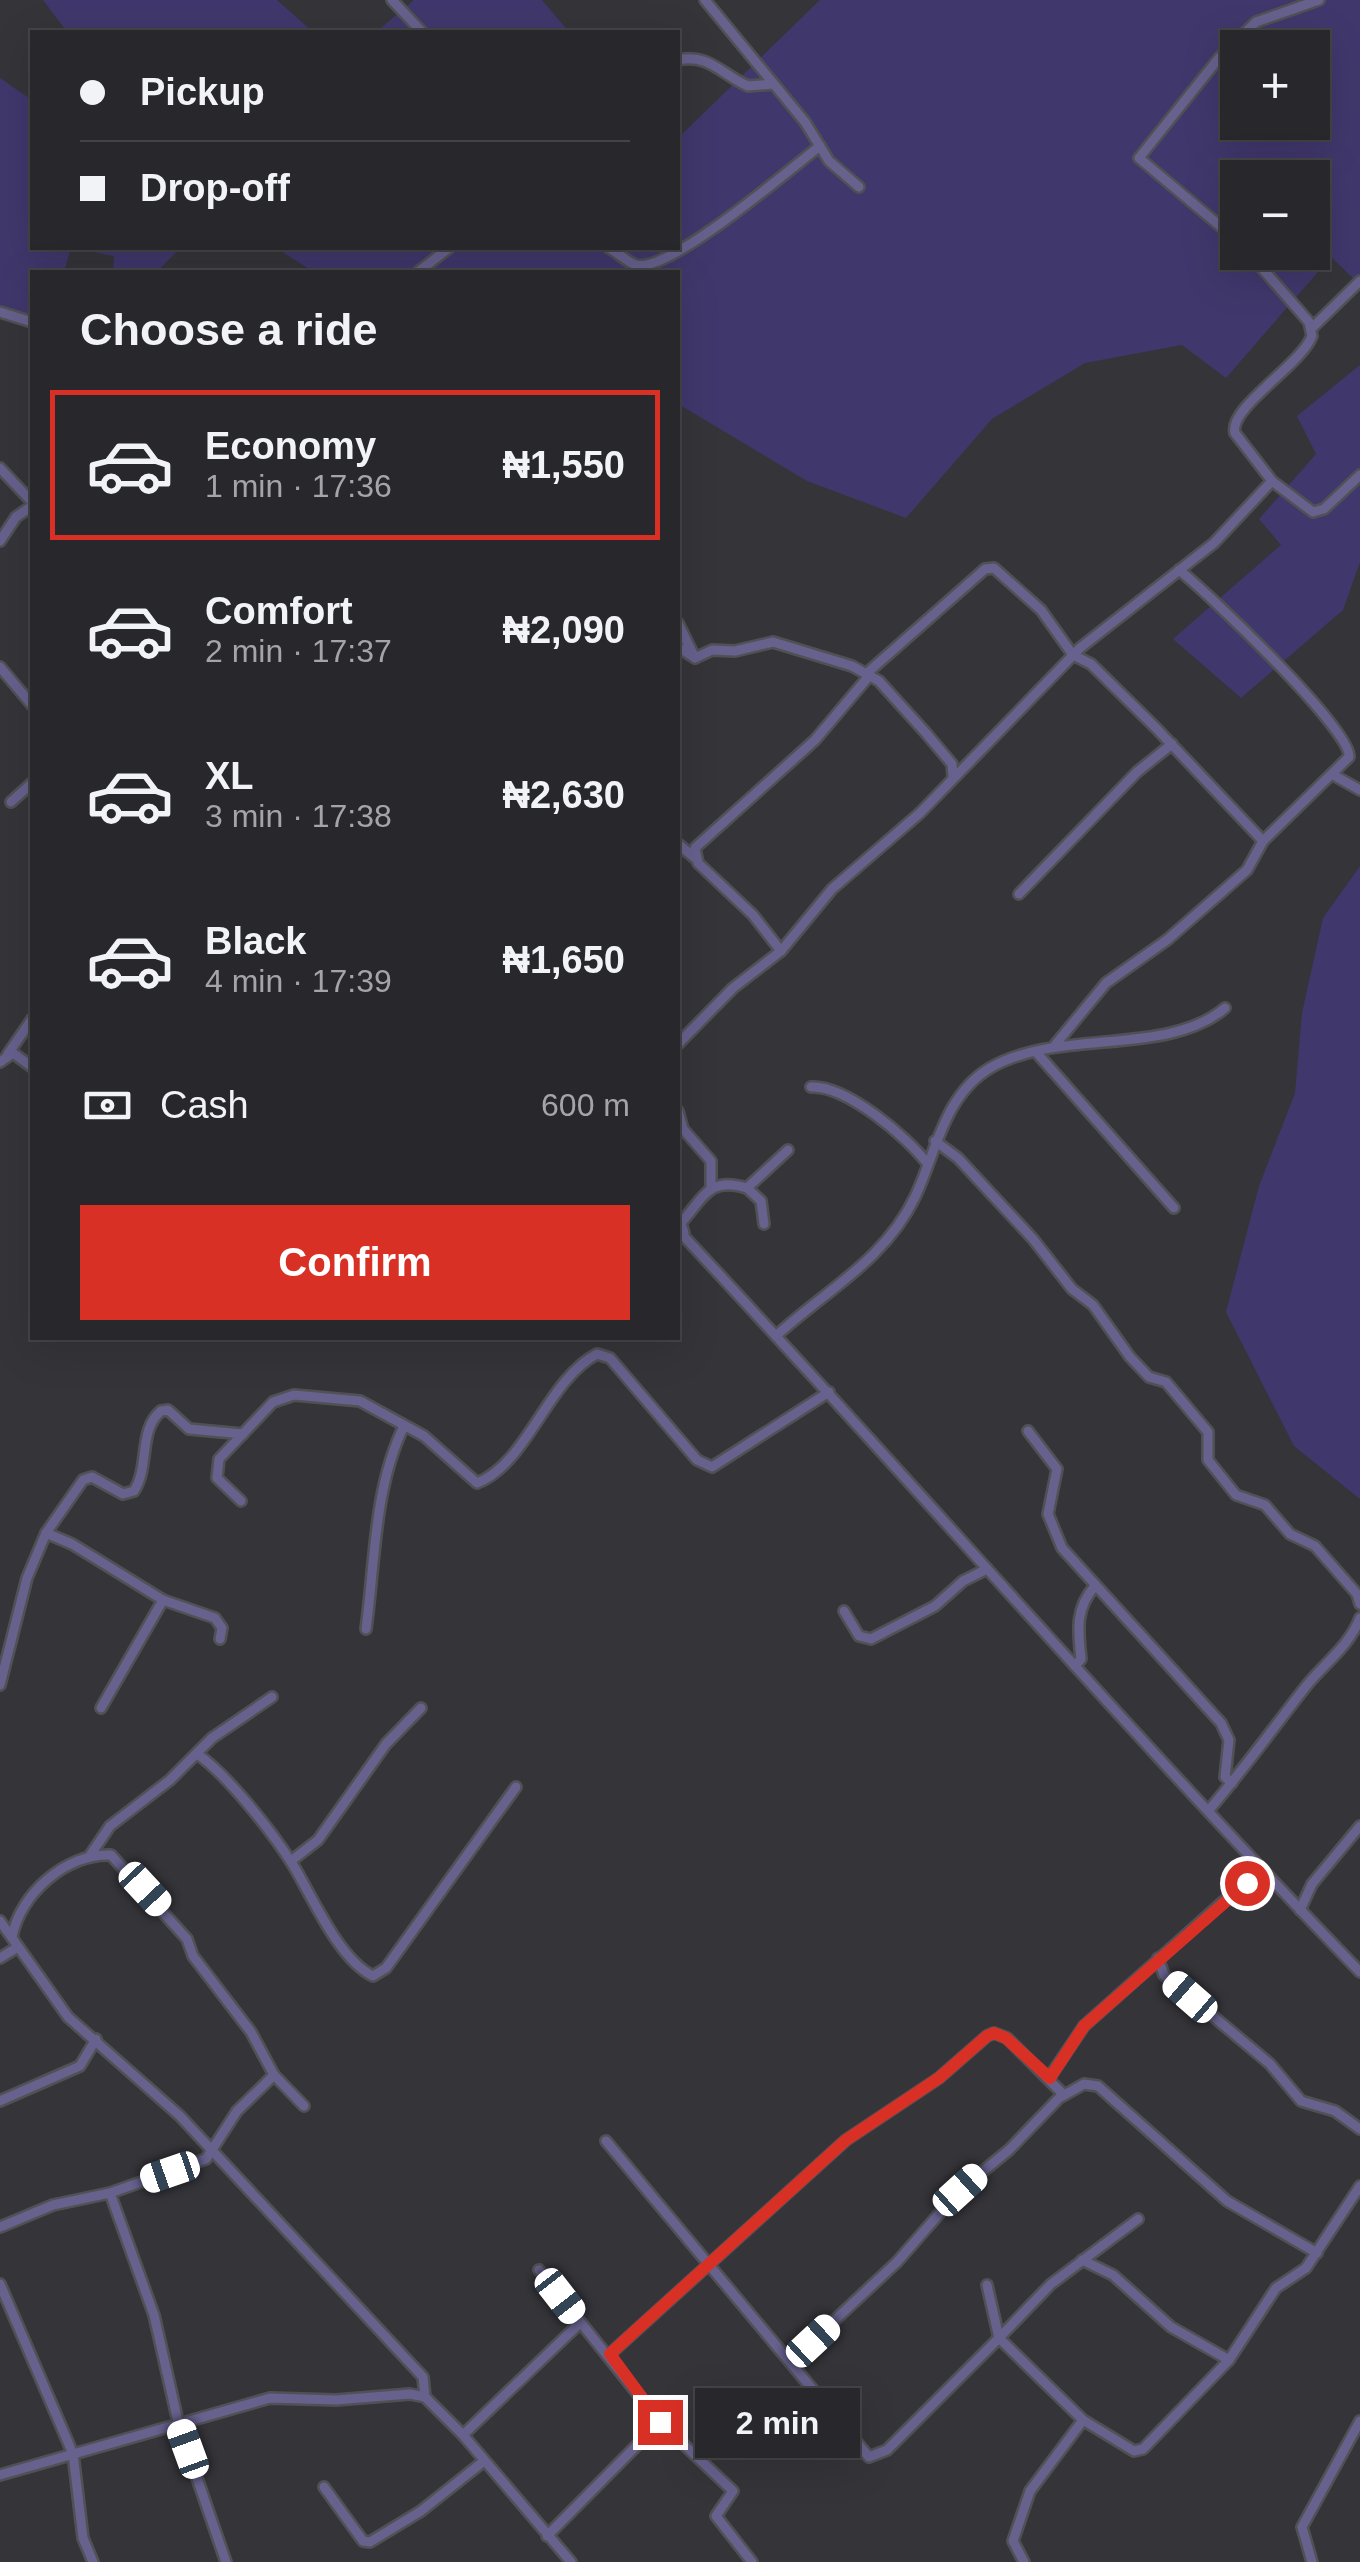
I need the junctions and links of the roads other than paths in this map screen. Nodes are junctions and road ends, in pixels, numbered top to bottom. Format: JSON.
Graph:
{"nodes":[{"id":1,"x":392,"y":0,"type":"edge"},
{"id":2,"x":704,"y":0,"type":"edge"},
{"id":3,"x":1319,"y":0,"type":"edge"},
{"id":4,"x":420,"y":30,"type":"edge"},
{"id":5,"x":680,"y":60,"type":"edge"},
{"id":6,"x":773,"y":84,"type":"junction"},
{"id":7,"x":820,"y":146,"type":"junction"},
{"id":8,"x":859,"y":187,"type":"dead end"},
{"id":9,"x":1220,"y":226,"type":"edge"},
{"id":10,"x":446,"y":250,"type":"edge"},
{"id":11,"x":612,"y":250,"type":"edge"},
{"id":12,"x":421,"y":270,"type":"edge"},
{"id":13,"x":1263,"y":270,"type":"edge"},
{"id":14,"x":1360,"y":281,"type":"edge"},
{"id":15,"x":0,"y":312,"type":"edge"},
{"id":16,"x":30,"y":321,"type":"edge"},
{"id":17,"x":1312,"y":328,"type":"junction"},
{"id":18,"x":0,"y":468,"type":"edge"},
{"id":19,"x":1360,"y":474,"type":"edge"},
{"id":20,"x":1272,"y":482,"type":"junction"},
{"id":21,"x":30,"y":502,"type":"edge"},
{"id":22,"x":30,"y":506,"type":"edge"},
{"id":23,"x":0,"y":541,"type":"edge"},
{"id":24,"x":1179,"y":570,"type":"junction"},
{"id":25,"x":680,"y":628,"type":"edge"},
{"id":26,"x":680,"y":648,"type":"edge"},
{"id":27,"x":1075,"y":650,"type":"junction"},
{"id":28,"x":695,"y":658,"type":"junction"},
{"id":29,"x":0,"y":667,"type":"edge"},
{"id":30,"x":873,"y":675,"type":"junction"},
{"id":31,"x":30,"y":703,"type":"edge"},
{"id":32,"x":1172,"y":744,"type":"junction"},
{"id":33,"x":1335,"y":776,"type":"junction"},
{"id":34,"x":954,"y":777,"type":"junction"},
{"id":35,"x":30,"y":786,"type":"edge"},
{"id":36,"x":1360,"y":790,"type":"edge"},
{"id":37,"x":11,"y":802,"type":"dead end"},
{"id":38,"x":1264,"y":841,"type":"junction"},
{"id":39,"x":680,"y":846,"type":"edge"},
{"id":40,"x":695,"y":858,"type":"junction"},
{"id":41,"x":1019,"y":894,"type":"dead end"},
{"id":42,"x":781,"y":951,"type":"junction"},
{"id":43,"x":1224,"y":1008,"type":"dead end"},
{"id":44,"x":30,"y":1021,"type":"edge"},
{"id":45,"x":680,"y":1042,"type":"edge"},
{"id":46,"x":1055,"y":1045,"type":"junction"},
{"id":47,"x":1036,"y":1052,"type":"junction"},
{"id":48,"x":4,"y":1058,"type":"edge"},
{"id":49,"x":30,"y":1066,"type":"edge"},
{"id":50,"x":811,"y":1087,"type":"dead end"},
{"id":51,"x":680,"y":1120,"type":"edge"},
{"id":52,"x":935,"y":1141,"type":"junction"},
{"id":53,"x":788,"y":1150,"type":"dead end"},
{"id":54,"x":928,"y":1163,"type":"junction"},
{"id":55,"x":711,"y":1188,"type":"junction"},
{"id":56,"x":747,"y":1188,"type":"junction"},
{"id":57,"x":1174,"y":1208,"type":"dead end"},
{"id":58,"x":764,"y":1224,"type":"dead end"},
{"id":59,"x":680,"y":1232,"type":"edge"},
{"id":60,"x":694,"y":1248,"type":"junction"},
{"id":61,"x":776,"y":1336,"type":"junction"},
{"id":62,"x":829,"y":1392,"type":"junction"},
{"id":63,"x":404,"y":1426,"type":"junction"},
{"id":64,"x":1028,"y":1432,"type":"dead end"},
{"id":65,"x":243,"y":1434,"type":"junction"},
{"id":66,"x":240,"y":1501,"type":"dead end"},
{"id":67,"x":46,"y":1532,"type":"junction"},
{"id":68,"x":987,"y":1569,"type":"junction"},
{"id":69,"x":1095,"y":1586,"type":"junction"},
{"id":70,"x":163,"y":1600,"type":"junction"},
{"id":71,"x":1360,"y":1604,"type":"edge"},
{"id":72,"x":844,"y":1611,"type":"dead end"},
{"id":73,"x":1360,"y":1618,"type":"edge"},
{"id":74,"x":366,"y":1629,"type":"dead end"},
{"id":75,"x":220,"y":1639,"type":"dead end"},
{"id":76,"x":1074,"y":1666,"type":"junction"},
{"id":77,"x":0,"y":1685,"type":"edge"},
{"id":78,"x":272,"y":1697,"type":"dead end"},
{"id":79,"x":101,"y":1708,"type":"dead end"},
{"id":80,"x":421,"y":1708,"type":"dead end"},
{"id":81,"x":198,"y":1754,"type":"junction"},
{"id":82,"x":1232,"y":1783,"type":"junction"},
{"id":83,"x":516,"y":1787,"type":"dead end"},
{"id":84,"x":1209,"y":1810,"type":"junction"},
{"id":85,"x":1360,"y":1826,"type":"edge"},
{"id":86,"x":101,"y":1838,"type":"junction"},
{"id":87,"x":90,"y":1854,"type":"junction"},
{"id":88,"x":112,"y":1854,"type":"junction"},
{"id":89,"x":291,"y":1861,"type":"junction"},
{"id":90,"x":1264,"y":1872,"type":"junction"},
{"id":91,"x":1300,"y":1910,"type":"junction"},
{"id":92,"x":16,"y":1915,"type":"junction"},
{"id":93,"x":0,"y":1918,"type":"edge"},
{"id":94,"x":15,"y":1942,"type":"junction"},
{"id":95,"x":0,"y":1958,"type":"edge"},
{"id":96,"x":1158,"y":1958,"type":"junction"},
{"id":97,"x":1360,"y":1972,"type":"edge"},
{"id":98,"x":96,"y":2040,"type":"junction"},
{"id":99,"x":274,"y":2075,"type":"junction"},
{"id":100,"x":1050,"y":2078,"type":"junction"},
{"id":101,"x":1064,"y":2095,"type":"junction"},
{"id":102,"x":0,"y":2101,"type":"edge"},
{"id":103,"x":304,"y":2106,"type":"dead end"},
{"id":104,"x":1360,"y":2129,"type":"edge"},
{"id":105,"x":606,"y":2141,"type":"dead end"},
{"id":106,"x":214,"y":2152,"type":"junction"},
{"id":107,"x":1360,"y":2186,"type":"edge"},
{"id":108,"x":110,"y":2193,"type":"junction"},
{"id":109,"x":1138,"y":2219,"type":"dead end"},
{"id":110,"x":0,"y":2227,"type":"edge"},
{"id":111,"x":1317,"y":2253,"type":"junction"},
{"id":112,"x":1079,"y":2260,"type":"junction"},
{"id":113,"x":706,"y":2266,"type":"junction"},
{"id":114,"x":539,"y":2270,"type":"dead end"},
{"id":115,"x":0,"y":2284,"type":"edge"},
{"id":116,"x":987,"y":2284,"type":"dead end"},
{"id":117,"x":580,"y":2323,"type":"junction"},
{"id":118,"x":999,"y":2338,"type":"junction"},
{"id":119,"x":610,"y":2354,"type":"junction"},
{"id":120,"x":1229,"y":2360,"type":"junction"},
{"id":121,"x":791,"y":2361,"type":"junction"},
{"id":122,"x":423,"y":2377,"type":"junction"},
{"id":123,"x":410,"y":2394,"type":"junction"},
{"id":124,"x":426,"y":2397,"type":"junction"},
{"id":125,"x":1084,"y":2420,"type":"junction"},
{"id":126,"x":660,"y":2422,"type":"junction"},
{"id":127,"x":1360,"y":2422,"type":"edge"},
{"id":128,"x":179,"y":2426,"type":"junction"},
{"id":129,"x":463,"y":2436,"type":"junction"},
{"id":130,"x":73,"y":2454,"type":"junction"},
{"id":131,"x":484,"y":2461,"type":"junction"},
{"id":132,"x":0,"y":2475,"type":"edge"},
{"id":133,"x":324,"y":2487,"type":"dead end"},
{"id":134,"x":547,"y":2536,"type":"junction"},
{"id":135,"x":93,"y":2562,"type":"edge"},
{"id":136,"x":226,"y":2562,"type":"edge"},
{"id":137,"x":571,"y":2562,"type":"edge"},
{"id":138,"x":752,"y":2562,"type":"edge"},
{"id":139,"x":1024,"y":2562,"type":"edge"},
{"id":140,"x":1312,"y":2562,"type":"edge"}],
"edges":[{"from":1,"to":4,"type":"street"},
{"from":2,"to":6,"type":"street"},
{"from":3,"to":9,"type":"street"},
{"from":5,"to":6,"type":"street"},
{"from":6,"to":7,"type":"street"},
{"from":7,"to":8,"type":"street"},
{"from":7,"to":11,"type":"street"},
{"from":10,"to":12,"type":"street"},
{"from":13,"to":17,"type":"street"},
{"from":14,"to":17,"type":"street"},
{"from":15,"to":16,"type":"street"},
{"from":17,"to":20,"type":"street"},
{"from":18,"to":21,"type":"street"},
{"from":19,"to":20,"type":"street"},
{"from":20,"to":24,"type":"street"},
{"from":22,"to":23,"type":"street"},
{"from":24,"to":27,"type":"street"},
{"from":24,"to":33,"type":"street"},
{"from":25,"to":28,"type":"street"},
{"from":26,"to":28,"type":"street"},
{"from":27,"to":30,"type":"street"},
{"from":27,"to":32,"type":"street"},
{"from":27,"to":34,"type":"street"},
{"from":28,"to":30,"type":"street"},
{"from":29,"to":31,"type":"street"},
{"from":30,"to":34,"type":"street"},
{"from":30,"to":40,"type":"street"},
{"from":32,"to":38,"type":"street"},
{"from":32,"to":41,"type":"street"},
{"from":33,"to":36,"type":"street"},
{"from":33,"to":38,"type":"street"},
{"from":34,"to":42,"type":"street"},
{"from":35,"to":37,"type":"street"},
{"from":38,"to":46,"type":"street"},
{"from":39,"to":40,"type":"street"},
{"from":40,"to":42,"type":"street"},
{"from":42,"to":45,"type":"street"},
{"from":43,"to":46,"type":"street"},
{"from":44,"to":48,"type":"street"},
{"from":46,"to":47,"type":"street"},
{"from":47,"to":52,"type":"street"},
{"from":47,"to":57,"type":"street"},
{"from":48,"to":49,"type":"street"},
{"from":50,"to":54,"type":"street"},
{"from":51,"to":55,"type":"street"},
{"from":52,"to":54,"type":"street"},
{"from":52,"to":71,"type":"street"},
{"from":53,"to":56,"type":"street"},
{"from":54,"to":61,"type":"street"},
{"from":55,"to":56,"type":"street"},
{"from":55,"to":60,"type":"street"},
{"from":56,"to":58,"type":"street"},
{"from":59,"to":60,"type":"street"},
{"from":60,"to":61,"type":"street"},
{"from":61,"to":62,"type":"street"},
{"from":62,"to":63,"type":"street"},
{"from":62,"to":68,"type":"street"},
{"from":63,"to":65,"type":"street"},
{"from":63,"to":74,"type":"street"},
{"from":64,"to":69,"type":"street"},
{"from":65,"to":66,"type":"street"},
{"from":65,"to":67,"type":"street"},
{"from":67,"to":70,"type":"street"},
{"from":67,"to":77,"type":"street"},
{"from":68,"to":72,"type":"street"},
{"from":68,"to":76,"type":"street"},
{"from":69,"to":76,"type":"street"},
{"from":69,"to":82,"type":"street"},
{"from":70,"to":75,"type":"street"},
{"from":70,"to":79,"type":"street"},
{"from":73,"to":82,"type":"street"},
{"from":76,"to":84,"type":"street"},
{"from":78,"to":81,"type":"street"},
{"from":80,"to":89,"type":"street"},
{"from":81,"to":86,"type":"street"},
{"from":81,"to":89,"type":"street"},
{"from":82,"to":84,"type":"street"},
{"from":83,"to":89,"type":"street"},
{"from":84,"to":90,"type":"street"},
{"from":85,"to":91,"type":"street"},
{"from":86,"to":87,"type":"street"},
{"from":86,"to":88,"type":"street"},
{"from":87,"to":88,"type":"street"},
{"from":87,"to":92,"type":"street"},
{"from":88,"to":99,"type":"street"},
{"from":90,"to":91,"type":"street"},
{"from":90,"to":96,"type":"street"},
{"from":91,"to":97,"type":"street"},
{"from":92,"to":93,"type":"street"},
{"from":92,"to":94,"type":"street"},
{"from":93,"to":94,"type":"street"},
{"from":94,"to":95,"type":"street"},
{"from":94,"to":98,"type":"street"},
{"from":96,"to":100,"type":"street"},
{"from":96,"to":104,"type":"street"},
{"from":98,"to":102,"type":"street"},
{"from":98,"to":106,"type":"street"},
{"from":99,"to":103,"type":"street"},
{"from":99,"to":106,"type":"street"},
{"from":100,"to":101,"type":"street"},
{"from":100,"to":113,"type":"street"},
{"from":101,"to":111,"type":"street"},
{"from":101,"to":121,"type":"street"},
{"from":105,"to":113,"type":"street"},
{"from":106,"to":108,"type":"street"},
{"from":106,"to":122,"type":"street"},
{"from":107,"to":111,"type":"street"},
{"from":108,"to":110,"type":"street"},
{"from":108,"to":128,"type":"street"},
{"from":109,"to":112,"type":"street"},
{"from":111,"to":120,"type":"street"},
{"from":112,"to":118,"type":"street"},
{"from":112,"to":120,"type":"street"},
{"from":113,"to":119,"type":"street"},
{"from":113,"to":121,"type":"street"},
{"from":114,"to":117,"type":"street"},
{"from":115,"to":130,"type":"street"},
{"from":116,"to":118,"type":"street"},
{"from":117,"to":119,"type":"street"},
{"from":117,"to":129,"type":"street"},
{"from":118,"to":121,"type":"street"},
{"from":118,"to":125,"type":"street"},
{"from":119,"to":126,"type":"street"},
{"from":120,"to":125,"type":"street"},
{"from":122,"to":123,"type":"street"},
{"from":122,"to":124,"type":"street"},
{"from":123,"to":124,"type":"street"},
{"from":123,"to":128,"type":"street"},
{"from":124,"to":129,"type":"street"},
{"from":125,"to":139,"type":"street"},
{"from":126,"to":134,"type":"street"},
{"from":126,"to":138,"type":"street"},
{"from":127,"to":140,"type":"street"},
{"from":128,"to":130,"type":"street"},
{"from":128,"to":136,"type":"street"},
{"from":129,"to":131,"type":"street"},
{"from":130,"to":132,"type":"street"},
{"from":130,"to":135,"type":"street"},
{"from":131,"to":133,"type":"street"},
{"from":131,"to":134,"type":"street"},
{"from":134,"to":137,"type":"street"}]}
